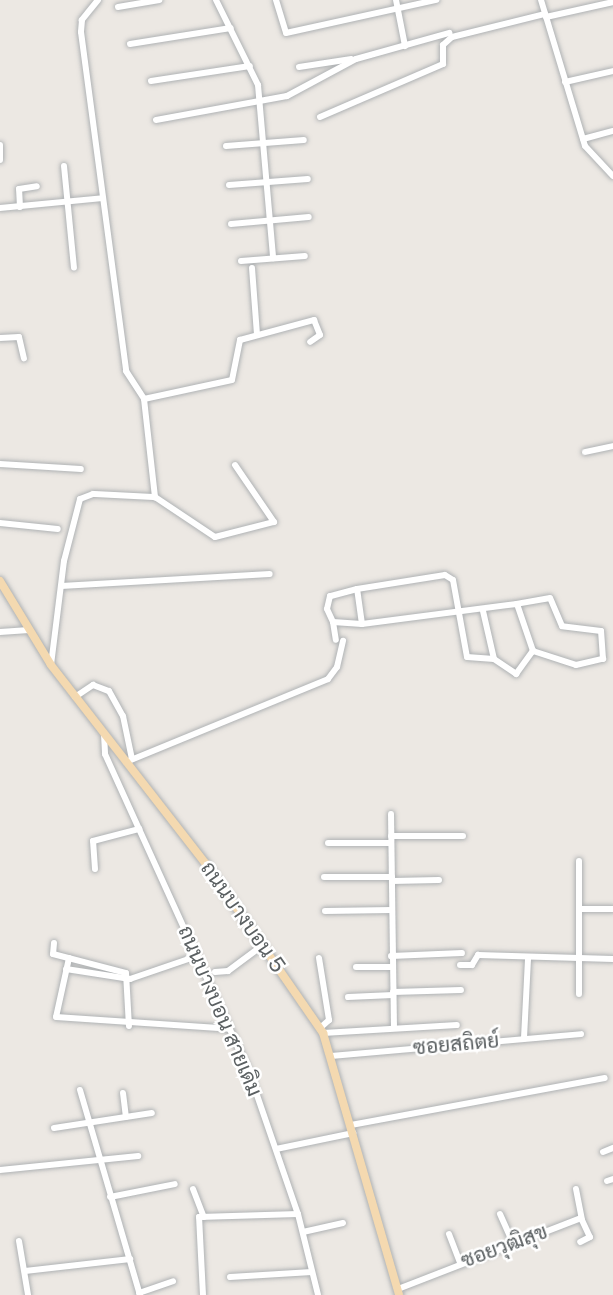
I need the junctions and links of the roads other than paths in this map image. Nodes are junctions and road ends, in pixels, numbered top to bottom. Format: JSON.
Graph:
{"nodes":[{"id":1,"x":98,"y":0,"type":"edge"},
{"id":2,"x":159,"y":0,"type":"edge"},
{"id":3,"x":216,"y":0,"type":"edge"},
{"id":4,"x":276,"y":0,"type":"edge"},
{"id":5,"x":396,"y":0,"type":"edge"},
{"id":6,"x":436,"y":0,"type":"edge"},
{"id":7,"x":541,"y":0,"type":"edge"},
{"id":8,"x":613,"y":2,"type":"edge"},
{"id":9,"x":118,"y":7,"type":"dead end"},
{"id":10,"x":397,"y":9,"type":"junction"},
{"id":11,"x":545,"y":15,"type":"junction"},
{"id":12,"x":231,"y":28,"type":"junction"},
{"id":13,"x":449,"y":33,"type":"dead end"},
{"id":14,"x":130,"y":44,"type":"dead end"},
{"id":15,"x":405,"y":46,"type":"junction"},
{"id":16,"x":356,"y":59,"type":"junction"},
{"id":17,"x":250,"y":66,"type":"junction"},
{"id":18,"x":299,"y":67,"type":"dead end"},
{"id":19,"x":613,"y":71,"type":"edge"},
{"id":20,"x":151,"y":81,"type":"dead end"},
{"id":21,"x":565,"y":82,"type":"junction"},
{"id":22,"x":261,"y":104,"type":"junction"},
{"id":23,"x":320,"y":117,"type":"dead end"},
{"id":24,"x":156,"y":120,"type":"dead end"},
{"id":25,"x":613,"y":131,"type":"edge"},
{"id":26,"x":583,"y":139,"type":"junction"},
{"id":27,"x":304,"y":140,"type":"dead end"},
{"id":28,"x":266,"y":143,"type":"junction"},
{"id":29,"x":0,"y":145,"type":"edge"},
{"id":30,"x":226,"y":146,"type":"dead end"},
{"id":31,"x":0,"y":160,"type":"edge"},
{"id":32,"x":64,"y":166,"type":"dead end"},
{"id":33,"x":613,"y":176,"type":"edge"},
{"id":34,"x":308,"y":179,"type":"dead end"},
{"id":35,"x":271,"y":182,"type":"junction"},
{"id":36,"x":229,"y":185,"type":"dead end"},
{"id":37,"x":37,"y":186,"type":"dead end"},
{"id":38,"x":103,"y":198,"type":"junction"},
{"id":39,"x":68,"y":202,"type":"junction"},
{"id":40,"x":20,"y":207,"type":"junction"},
{"id":41,"x":0,"y":208,"type":"edge"},
{"id":42,"x":309,"y":217,"type":"dead end"},
{"id":43,"x":272,"y":220,"type":"junction"},
{"id":44,"x":231,"y":224,"type":"dead end"},
{"id":45,"x":305,"y":256,"type":"dead end"},
{"id":46,"x":273,"y":258,"type":"junction"},
{"id":47,"x":241,"y":261,"type":"dead end"},
{"id":48,"x":74,"y":268,"type":"dead end"},
{"id":49,"x":252,"y":268,"type":"dead end"},
{"id":50,"x":257,"y":335,"type":"junction"},
{"id":51,"x":0,"y":338,"type":"edge"},
{"id":52,"x":310,"y":342,"type":"dead end"},
{"id":53,"x":24,"y":358,"type":"dead end"},
{"id":54,"x":144,"y":402,"type":"junction"},
{"id":55,"x":613,"y":446,"type":"edge"},
{"id":56,"x":585,"y":452,"type":"dead end"},
{"id":57,"x":0,"y":464,"type":"edge"},
{"id":58,"x":235,"y":465,"type":"dead end"},
{"id":59,"x":81,"y":469,"type":"dead end"},
{"id":60,"x":155,"y":497,"type":"junction"},
{"id":61,"x":0,"y":523,"type":"edge"},
{"id":62,"x":58,"y":529,"type":"dead end"},
{"id":63,"x":270,"y":574,"type":"dead end"},
{"id":64,"x":0,"y":581,"type":"edge"},
{"id":65,"x":61,"y":586,"type":"junction"},
{"id":66,"x":356,"y":589,"type":"junction"},
{"id":67,"x":517,"y":604,"type":"junction"},
{"id":68,"x":458,"y":609,"type":"junction"},
{"id":69,"x":483,"y":611,"type":"junction"},
{"id":70,"x":333,"y":622,"type":"junction"},
{"id":71,"x":362,"y":624,"type":"junction"},
{"id":72,"x":344,"y":625,"type":"junction"},
{"id":73,"x":29,"y":630,"type":"junction"},
{"id":74,"x":0,"y":632,"type":"edge"},
{"id":75,"x":340,"y":640,"type":"junction"},
{"id":76,"x":533,"y":651,"type":"junction"},
{"id":77,"x":494,"y":659,"type":"junction"},
{"id":78,"x":51,"y":665,"type":"junction"},
{"id":79,"x":75,"y":697,"type":"junction"},
{"id":80,"x":104,"y":734,"type":"junction"},
{"id":81,"x":129,"y":761,"type":"junction"},
{"id":82,"x":391,"y":814,"type":"dead end"},
{"id":83,"x":139,"y":829,"type":"junction"},
{"id":84,"x":463,"y":836,"type":"dead end"},
{"id":85,"x":391,"y":839,"type":"junction"},
{"id":86,"x":328,"y":843,"type":"dead end"},
{"id":87,"x":579,"y":861,"type":"dead end"},
{"id":88,"x":95,"y":869,"type":"dead end"},
{"id":89,"x":324,"y":877,"type":"dead end"},
{"id":90,"x":392,"y":879,"type":"junction"},
{"id":91,"x":439,"y":880,"type":"dead end"},
{"id":92,"x":580,"y":909,"type":"junction"},
{"id":93,"x":613,"y":909,"type":"edge"},
{"id":94,"x":393,"y":910,"type":"junction"},
{"id":95,"x":325,"y":911,"type":"dead end"},
{"id":96,"x":54,"y":943,"type":"dead end"},
{"id":97,"x":263,"y":945,"type":"junction"},
{"id":98,"x":461,"y":953,"type":"dead end"},
{"id":99,"x":198,"y":956,"type":"junction"},
{"id":100,"x":391,"y":956,"type":"junction"},
{"id":101,"x":69,"y":958,"type":"junction"},
{"id":102,"x":319,"y":958,"type":"dead end"},
{"id":103,"x":579,"y":958,"type":"junction"},
{"id":104,"x":528,"y":959,"type":"junction"},
{"id":105,"x":613,"y":959,"type":"edge"},
{"id":106,"x":460,"y":965,"type":"dead end"},
{"id":107,"x":356,"y":967,"type":"dead end"},
{"id":108,"x":392,"y":967,"type":"junction"},
{"id":109,"x":66,"y":969,"type":"junction"},
{"id":110,"x":215,"y":972,"type":"dead end"},
{"id":111,"x":130,"y":979,"type":"junction"},
{"id":112,"x":461,"y":989,"type":"dead end"},
{"id":113,"x":393,"y":994,"type":"junction"},
{"id":114,"x":579,"y":994,"type":"dead end"},
{"id":115,"x":348,"y":997,"type":"dead end"},
{"id":116,"x":457,"y":1025,"type":"dead end"},
{"id":117,"x":129,"y":1026,"type":"junction"},
{"id":118,"x":394,"y":1028,"type":"junction"},
{"id":119,"x":230,"y":1029,"type":"junction"},
{"id":120,"x":322,"y":1031,"type":"junction"},
{"id":121,"x":581,"y":1034,"type":"dead end"},
{"id":122,"x":524,"y":1038,"type":"junction"},
{"id":123,"x":331,"y":1056,"type":"junction"},
{"id":124,"x":605,"y":1078,"type":"dead end"},
{"id":125,"x":80,"y":1090,"type":"dead end"},
{"id":126,"x":123,"y":1093,"type":"dead end"},
{"id":127,"x":152,"y":1113,"type":"dead end"},
{"id":128,"x":126,"y":1117,"type":"junction"},
{"id":129,"x":89,"y":1123,"type":"junction"},
{"id":130,"x":54,"y":1128,"type":"dead end"},
{"id":131,"x":352,"y":1129,"type":"junction"},
{"id":132,"x":276,"y":1149,"type":"junction"},
{"id":133,"x":613,"y":1149,"type":"edge"},
{"id":134,"x":603,"y":1152,"type":"dead end"},
{"id":135,"x":138,"y":1156,"type":"dead end"},
{"id":136,"x":99,"y":1161,"type":"junction"},
{"id":137,"x":0,"y":1170,"type":"edge"},
{"id":138,"x":175,"y":1184,"type":"dead end"},
{"id":139,"x":193,"y":1189,"type":"dead end"},
{"id":140,"x":576,"y":1189,"type":"dead end"},
{"id":141,"x":110,"y":1197,"type":"junction"},
{"id":142,"x":298,"y":1214,"type":"junction"},
{"id":143,"x":500,"y":1214,"type":"dead end"},
{"id":144,"x":204,"y":1217,"type":"junction"},
{"id":145,"x":582,"y":1220,"type":"junction"},
{"id":146,"x":343,"y":1223,"type":"dead end"},
{"id":147,"x":303,"y":1231,"type":"junction"},
{"id":148,"x":449,"y":1234,"type":"dead end"},
{"id":149,"x":19,"y":1241,"type":"dead end"},
{"id":150,"x":580,"y":1242,"type":"dead end"},
{"id":151,"x":513,"y":1243,"type":"junction"},
{"id":152,"x":130,"y":1259,"type":"junction"},
{"id":153,"x":460,"y":1262,"type":"junction"},
{"id":154,"x":25,"y":1271,"type":"junction"},
{"id":155,"x":312,"y":1272,"type":"junction"},
{"id":156,"x":230,"y":1278,"type":"dead end"},
{"id":157,"x":173,"y":1281,"type":"dead end"},
{"id":158,"x":399,"y":1292,"type":"edge"},
{"id":159,"x":139,"y":1294,"type":"edge"},
{"id":160,"x":28,"y":1295,"type":"edge"},
{"id":161,"x":203,"y":1295,"type":"edge"},
{"id":162,"x":318,"y":1295,"type":"edge"}],
"edges":[{"from":1,"to":38,"type":"street"},
{"from":2,"to":9,"type":"street"},
{"from":3,"to":12,"type":"street"},
{"from":4,"to":10,"type":"street"},
{"from":5,"to":10,"type":"street"},
{"from":6,"to":10,"type":"street"},
{"from":7,"to":11,"type":"street"},
{"from":8,"to":11,"type":"street"},
{"from":10,"to":15,"type":"street"},
{"from":11,"to":21,"type":"street"},
{"from":11,"to":23,"type":"street"},
{"from":12,"to":14,"type":"street"},
{"from":12,"to":17,"type":"street"},
{"from":13,"to":15,"type":"street"},
{"from":15,"to":16,"type":"street"},
{"from":16,"to":18,"type":"street"},
{"from":16,"to":22,"type":"street"},
{"from":17,"to":20,"type":"street"},
{"from":17,"to":22,"type":"street"},
{"from":19,"to":21,"type":"street"},
{"from":21,"to":26,"type":"street"},
{"from":22,"to":24,"type":"street"},
{"from":22,"to":28,"type":"street"},
{"from":25,"to":26,"type":"street"},
{"from":26,"to":33,"type":"street"},
{"from":27,"to":28,"type":"street"},
{"from":28,"to":30,"type":"street"},
{"from":28,"to":35,"type":"street"},
{"from":29,"to":31,"type":"street"},
{"from":32,"to":39,"type":"street"},
{"from":34,"to":35,"type":"street"},
{"from":35,"to":36,"type":"street"},
{"from":35,"to":43,"type":"street"},
{"from":37,"to":40,"type":"street"},
{"from":38,"to":39,"type":"street"},
{"from":38,"to":54,"type":"street"},
{"from":39,"to":40,"type":"street"},
{"from":39,"to":48,"type":"street"},
{"from":40,"to":41,"type":"street"},
{"from":42,"to":43,"type":"street"},
{"from":43,"to":44,"type":"street"},
{"from":43,"to":46,"type":"street"},
{"from":45,"to":46,"type":"street"},
{"from":46,"to":47,"type":"street"},
{"from":49,"to":50,"type":"street"},
{"from":50,"to":52,"type":"street"},
{"from":50,"to":54,"type":"street"},
{"from":51,"to":53,"type":"street"},
{"from":54,"to":60,"type":"street"},
{"from":55,"to":56,"type":"street"},
{"from":57,"to":59,"type":"street"},
{"from":58,"to":60,"type":"street"},
{"from":60,"to":65,"type":"street"},
{"from":61,"to":62,"type":"street"},
{"from":63,"to":65,"type":"street"},
{"from":64,"to":73,"type":"main road","name":"ถนนบางบอน 5"},
{"from":65,"to":78,"type":"street"},
{"from":66,"to":68,"type":"street"},
{"from":66,"to":70,"type":"street"},
{"from":66,"to":71,"type":"street"},
{"from":67,"to":69,"type":"street"},
{"from":67,"to":76,"type":"street"},
{"from":67,"to":76,"type":"street"},
{"from":68,"to":69,"type":"street"},
{"from":68,"to":71,"type":"street"},
{"from":68,"to":77,"type":"street"},
{"from":69,"to":77,"type":"street"},
{"from":70,"to":72,"type":"street"},
{"from":70,"to":75,"type":"street"},
{"from":71,"to":72,"type":"street"},
{"from":72,"to":75,"type":"street"},
{"from":73,"to":74,"type":"street"},
{"from":73,"to":78,"type":"main road","name":"ถนนบางบอน 5"},
{"from":75,"to":81,"type":"street"},
{"from":76,"to":77,"type":"street"},
{"from":78,"to":79,"type":"main road","name":"ถนนบางบอน 5"},
{"from":79,"to":80,"type":"main road","name":"ถนนบางบอน 5"},
{"from":79,"to":81,"type":"street"},
{"from":80,"to":81,"type":"main road","name":"ถนนบางบอน 5"},
{"from":80,"to":83,"type":"street","name":"ถนนบางบอน สายเดิม"},
{"from":81,"to":97,"type":"main road","name":"ถนนบางบอน 5"},
{"from":82,"to":85,"type":"street"},
{"from":83,"to":88,"type":"street"},
{"from":83,"to":99,"type":"street","name":"ถนนบางบอน สายเดิม"},
{"from":84,"to":85,"type":"street"},
{"from":85,"to":86,"type":"street"},
{"from":85,"to":90,"type":"street"},
{"from":87,"to":92,"type":"street"},
{"from":89,"to":90,"type":"street"},
{"from":90,"to":91,"type":"street"},
{"from":90,"to":94,"type":"street"},
{"from":92,"to":93,"type":"street"},
{"from":92,"to":103,"type":"street"},
{"from":94,"to":95,"type":"street"},
{"from":94,"to":100,"type":"street"},
{"from":96,"to":101,"type":"street"},
{"from":97,"to":110,"type":"street"},
{"from":97,"to":120,"type":"main road","name":"ถนนบางบอน 5"},
{"from":98,"to":100,"type":"street"},
{"from":99,"to":111,"type":"street"},
{"from":99,"to":119,"type":"street","name":"ถนนบางบอน สายเดิม"},
{"from":100,"to":108,"type":"street"},
{"from":101,"to":109,"type":"street"},
{"from":101,"to":111,"type":"street"},
{"from":102,"to":120,"type":"street"},
{"from":103,"to":104,"type":"street"},
{"from":103,"to":105,"type":"street"},
{"from":103,"to":114,"type":"street"},
{"from":104,"to":106,"type":"street"},
{"from":104,"to":122,"type":"street"},
{"from":107,"to":108,"type":"street"},
{"from":108,"to":113,"type":"street"},
{"from":109,"to":111,"type":"street"},
{"from":109,"to":117,"type":"street"},
{"from":111,"to":117,"type":"street"},
{"from":112,"to":113,"type":"street"},
{"from":113,"to":115,"type":"street"},
{"from":113,"to":118,"type":"street"},
{"from":116,"to":118,"type":"street"},
{"from":117,"to":119,"type":"street"},
{"from":118,"to":120,"type":"street"},
{"from":119,"to":132,"type":"street","name":"ถนนบางบอน สายเดิม"},
{"from":120,"to":123,"type":"main road","name":"ถนนบางบอน 5"},
{"from":121,"to":122,"type":"street","name":"ซอยสถิตย์"},
{"from":122,"to":123,"type":"street","name":"ซอยสถิตย์"},
{"from":123,"to":131,"type":"main road","name":"ถนนบางบอน 5"},
{"from":124,"to":131,"type":"street"},
{"from":125,"to":129,"type":"street"},
{"from":126,"to":128,"type":"street"},
{"from":127,"to":128,"type":"street"},
{"from":128,"to":129,"type":"street"},
{"from":129,"to":130,"type":"street"},
{"from":129,"to":136,"type":"street"},
{"from":131,"to":132,"type":"street"},
{"from":131,"to":158,"type":"main road","name":"ถนนบางบอน 5"},
{"from":132,"to":142,"type":"street","name":"ถนนบางบอน สายเดิม"},
{"from":133,"to":134,"type":"street"},
{"from":135,"to":136,"type":"street"},
{"from":136,"to":137,"type":"street"},
{"from":136,"to":141,"type":"street"},
{"from":138,"to":141,"type":"street"},
{"from":139,"to":144,"type":"street"},
{"from":140,"to":145,"type":"street"},
{"from":141,"to":152,"type":"street"},
{"from":142,"to":144,"type":"street"},
{"from":142,"to":147,"type":"street","name":"ถนนบางบอน สายเดิม"},
{"from":143,"to":151,"type":"street"},
{"from":144,"to":161,"type":"street"},
{"from":145,"to":150,"type":"street","name":"ซอยวุฒิสุข"},
{"from":145,"to":151,"type":"street","name":"ซอยวุฒิสุข"},
{"from":146,"to":147,"type":"street"},
{"from":147,"to":155,"type":"street","name":"ถนนบางบอน สายเดิม"},
{"from":148,"to":153,"type":"street"},
{"from":149,"to":154,"type":"street"},
{"from":151,"to":153,"type":"street","name":"ซอยวุฒิสุข"},
{"from":152,"to":154,"type":"street"},
{"from":152,"to":159,"type":"street"},
{"from":153,"to":158,"type":"street","name":"ซอยวุฒิสุข"},
{"from":154,"to":160,"type":"street"},
{"from":155,"to":156,"type":"street"},
{"from":155,"to":162,"type":"street","name":"ถนนบางบอน สายเดิม"},
{"from":157,"to":159,"type":"street"}]}
